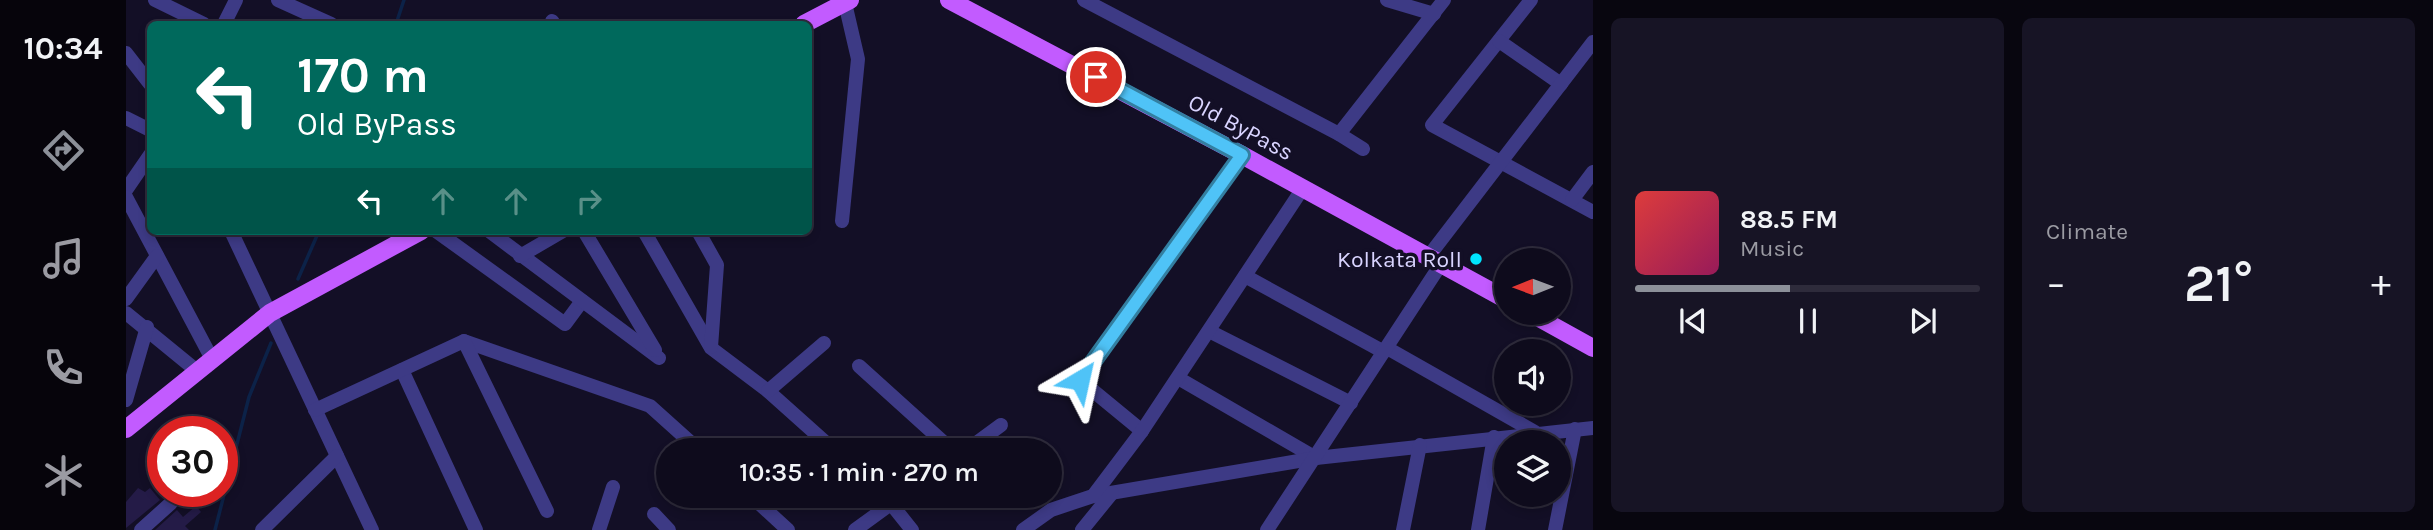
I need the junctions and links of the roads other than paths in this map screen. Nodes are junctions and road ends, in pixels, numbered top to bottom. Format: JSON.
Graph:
{"nodes":[{"id":1,"x":155,"y":0,"type":"edge"},
{"id":2,"x":236,"y":0,"type":"edge"},
{"id":3,"x":278,"y":0,"type":"edge"},
{"id":4,"x":949,"y":0,"type":"edge"},
{"id":5,"x":1084,"y":0,"type":"edge"},
{"id":6,"x":1387,"y":0,"type":"edge"},
{"id":7,"x":1444,"y":0,"type":"edge"},
{"id":8,"x":1531,"y":0,"type":"edge"},
{"id":9,"x":847,"y":1,"type":"edge"},
{"id":10,"x":1434,"y":14,"type":"junction"},
{"id":11,"x":198,"y":21,"type":"edge"},
{"id":12,"x":226,"y":21,"type":"edge"},
{"id":13,"x":324,"y":21,"type":"edge"},
{"id":14,"x":810,"y":21,"type":"edge"},
{"id":15,"x":1499,"y":41,"type":"junction"},
{"id":16,"x":1593,"y":42,"type":"edge"},
{"id":17,"x":126,"y":53,"type":"edge"},
{"id":18,"x":147,"y":80,"type":"edge"},
{"id":19,"x":1561,"y":84,"type":"junction"},
{"id":20,"x":126,"y":118,"type":"edge"},
{"id":21,"x":147,"y":128,"type":"edge"},
{"id":22,"x":1339,"y":134,"type":"junction"},
{"id":23,"x":1363,"y":149,"type":"dead end"},
{"id":24,"x":1242,"y":155,"type":"junction"},
{"id":25,"x":147,"y":160,"type":"edge"},
{"id":26,"x":1501,"y":162,"type":"junction"},
{"id":27,"x":1593,"y":172,"type":"edge"},
{"id":28,"x":1303,"y":188,"type":"junction"},
{"id":29,"x":127,"y":190,"type":"edge"},
{"id":30,"x":1572,"y":200,"type":"junction"},
{"id":31,"x":1593,"y":212,"type":"edge"},
{"id":32,"x":842,"y":221,"type":"dead end"},
{"id":33,"x":147,"y":234,"type":"edge"},
{"id":34,"x":147,"y":235,"type":"edge"},
{"id":35,"x":233,"y":235,"type":"edge"},
{"id":36,"x":414,"y":235,"type":"edge"},
{"id":37,"x":442,"y":235,"type":"edge"},
{"id":38,"x":494,"y":235,"type":"edge"},
{"id":39,"x":557,"y":235,"type":"edge"},
{"id":40,"x":586,"y":235,"type":"edge"},
{"id":41,"x":646,"y":235,"type":"edge"},
{"id":42,"x":703,"y":235,"type":"edge"},
{"id":43,"x":157,"y":256,"type":"junction"},
{"id":44,"x":520,"y":256,"type":"junction"},
{"id":45,"x":1434,"y":260,"type":"junction"},
{"id":46,"x":1245,"y":276,"type":"junction"},
{"id":47,"x":1494,"y":293,"type":"edge"},
{"id":48,"x":126,"y":299,"type":"edge"},
{"id":49,"x":582,"y":301,"type":"junction"},
{"id":50,"x":126,"y":313,"type":"edge"},
{"id":51,"x":270,"y":313,"type":"junction"},
{"id":52,"x":1553,"y":326,"type":"edge"},
{"id":53,"x":147,"y":327,"type":"junction"},
{"id":54,"x":1209,"y":331,"type":"junction"},
{"id":55,"x":464,"y":341,"type":"junction"},
{"id":56,"x":824,"y":343,"type":"dead end"},
{"id":57,"x":710,"y":348,"type":"junction"},
{"id":58,"x":1593,"y":348,"type":"edge"},
{"id":59,"x":1385,"y":350,"type":"junction"},
{"id":60,"x":212,"y":359,"type":"junction"},
{"id":61,"x":859,"y":366,"type":"dead end"},
{"id":62,"x":402,"y":370,"type":"junction"},
{"id":63,"x":197,"y":371,"type":"junction"},
{"id":64,"x":1178,"y":378,"type":"junction"},
{"id":65,"x":768,"y":391,"type":"junction"},
{"id":66,"x":126,"y":400,"type":"edge"},
{"id":67,"x":1351,"y":403,"type":"junction"},
{"id":68,"x":126,"y":406,"type":"edge"},
{"id":69,"x":315,"y":410,"type":"junction"},
{"id":70,"x":147,"y":412,"type":"junction"},
{"id":71,"x":1001,"y":425,"type":"dead end"},
{"id":72,"x":1593,"y":428,"type":"edge"},
{"id":73,"x":126,"y":429,"type":"edge"},
{"id":74,"x":1575,"y":429,"type":"junction"},
{"id":75,"x":1531,"y":430,"type":"edge"},
{"id":76,"x":1562,"y":430,"type":"edge"},
{"id":77,"x":1142,"y":431,"type":"junction"},
{"id":78,"x":1494,"y":436,"type":"joint"},
{"id":79,"x":686,"y":438,"type":"edge"},
{"id":80,"x":821,"y":438,"type":"edge"},
{"id":81,"x":939,"y":438,"type":"edge"},
{"id":82,"x":983,"y":438,"type":"edge"},
{"id":83,"x":1420,"y":445,"type":"junction"},
{"id":84,"x":337,"y":456,"type":"junction"},
{"id":85,"x":1316,"y":458,"type":"junction"},
{"id":86,"x":613,"y":487,"type":"dead end"},
{"id":87,"x":1112,"y":493,"type":"junction"},
{"id":88,"x":1093,"y":496,"type":"junction"},
{"id":89,"x":167,"y":507,"type":"edge"},
{"id":90,"x":764,"y":508,"type":"edge"},
{"id":91,"x":881,"y":508,"type":"edge"},
{"id":92,"x":899,"y":508,"type":"edge"},
{"id":93,"x":547,"y":511,"type":"dead end"},
{"id":94,"x":654,"y":514,"type":"dead end"},
{"id":95,"x":141,"y":530,"type":"edge"},
{"id":96,"x":264,"y":530,"type":"edge"},
{"id":97,"x":372,"y":530,"type":"edge"},
{"id":98,"x":476,"y":530,"type":"edge"},
{"id":99,"x":599,"y":530,"type":"edge"},
{"id":100,"x":670,"y":530,"type":"edge"},
{"id":101,"x":788,"y":530,"type":"edge"},
{"id":102,"x":855,"y":530,"type":"edge"},
{"id":103,"x":912,"y":530,"type":"edge"},
{"id":104,"x":1023,"y":530,"type":"edge"},
{"id":105,"x":1082,"y":530,"type":"edge"},
{"id":106,"x":1268,"y":530,"type":"edge"},
{"id":107,"x":1403,"y":530,"type":"edge"},
{"id":108,"x":1478,"y":530,"type":"edge"},
{"id":109,"x":1555,"y":530,"type":"edge"}],
"edges":[{"from":1,"to":11,"type":"street"},
{"from":2,"to":12,"type":"street"},
{"from":3,"to":13,"type":"street"},
{"from":4,"to":24,"type":"main road","name":"Old ByPass"},
{"from":5,"to":22,"type":"street"},
{"from":6,"to":10,"type":"street"},
{"from":7,"to":10,"type":"street"},
{"from":8,"to":15,"type":"street"},
{"from":9,"to":14,"type":"main road"},
{"from":9,"to":32,"type":"street"},
{"from":10,"to":22,"type":"street"},
{"from":15,"to":19,"type":"street"},
{"from":15,"to":26,"type":"street"},
{"from":16,"to":19,"type":"street"},
{"from":17,"to":18,"type":"street"},
{"from":19,"to":26,"type":"street"},
{"from":20,"to":21,"type":"street"},
{"from":22,"to":23,"type":"street"},
{"from":24,"to":28,"type":"main road","name":"Old ByPass"},
{"from":24,"to":77,"type":"street"},
{"from":25,"to":29,"type":"street"},
{"from":26,"to":30,"type":"street"},
{"from":26,"to":45,"type":"street"},
{"from":27,"to":30,"type":"street"},
{"from":28,"to":45,"type":"main road","name":"Old ByPass"},
{"from":28,"to":46,"type":"street"},
{"from":29,"to":33,"type":"street"},
{"from":30,"to":31,"type":"street"},
{"from":34,"to":43,"type":"street"},
{"from":35,"to":51,"type":"street"},
{"from":36,"to":51,"type":"main road"},
{"from":37,"to":49,"type":"street"},
{"from":38,"to":44,"type":"street"},
{"from":39,"to":44,"type":"street"},
{"from":40,"to":49,"type":"street"},
{"from":41,"to":57,"type":"street"},
{"from":42,"to":57,"type":"street"},
{"from":43,"to":48,"type":"street"},
{"from":43,"to":60,"type":"street"},
{"from":44,"to":49,"type":"street"},
{"from":45,"to":47,"type":"main road","name":"Old ByPass"},
{"from":45,"to":59,"type":"street"},
{"from":46,"to":54,"type":"street"},
{"from":46,"to":59,"type":"street"},
{"from":50,"to":53,"type":"street"},
{"from":51,"to":60,"type":"main road"},
{"from":51,"to":69,"type":"street"},
{"from":52,"to":58,"type":"main road"},
{"from":53,"to":63,"type":"street"},
{"from":53,"to":66,"type":"street"},
{"from":54,"to":64,"type":"street"},
{"from":54,"to":67,"type":"street"},
{"from":55,"to":62,"type":"street"},
{"from":55,"to":79,"type":"street"},
{"from":55,"to":93,"type":"street"},
{"from":56,"to":65,"type":"street"},
{"from":57,"to":65,"type":"street"},
{"from":59,"to":67,"type":"street"},
{"from":59,"to":75,"type":"street"},
{"from":60,"to":63,"type":"main road"},
{"from":61,"to":81,"type":"street"},
{"from":62,"to":69,"type":"street"},
{"from":62,"to":98,"type":"street"},
{"from":63,"to":70,"type":"main road"},
{"from":64,"to":77,"type":"street"},
{"from":64,"to":85,"type":"street"},
{"from":65,"to":80,"type":"street"},
{"from":67,"to":85,"type":"street"},
{"from":68,"to":70,"type":"street"},
{"from":69,"to":84,"type":"street"},
{"from":70,"to":73,"type":"main road"},
{"from":71,"to":82,"type":"street"},
{"from":72,"to":74,"type":"street"},
{"from":74,"to":76,"type":"street"},
{"from":74,"to":109,"type":"street"},
{"from":77,"to":88,"type":"street"},
{"from":78,"to":83,"type":"street"},
{"from":78,"to":108,"type":"street"},
{"from":83,"to":85,"type":"street"},
{"from":83,"to":107,"type":"street"},
{"from":84,"to":96,"type":"street"},
{"from":84,"to":97,"type":"street"},
{"from":85,"to":87,"type":"street"},
{"from":85,"to":106,"type":"street"},
{"from":86,"to":99,"type":"street"},
{"from":87,"to":88,"type":"street"},
{"from":87,"to":105,"type":"street"},
{"from":88,"to":104,"type":"street"},
{"from":89,"to":95,"type":"street"},
{"from":90,"to":101,"type":"street"},
{"from":91,"to":102,"type":"street"},
{"from":92,"to":103,"type":"street"},
{"from":94,"to":100,"type":"street"}]}
